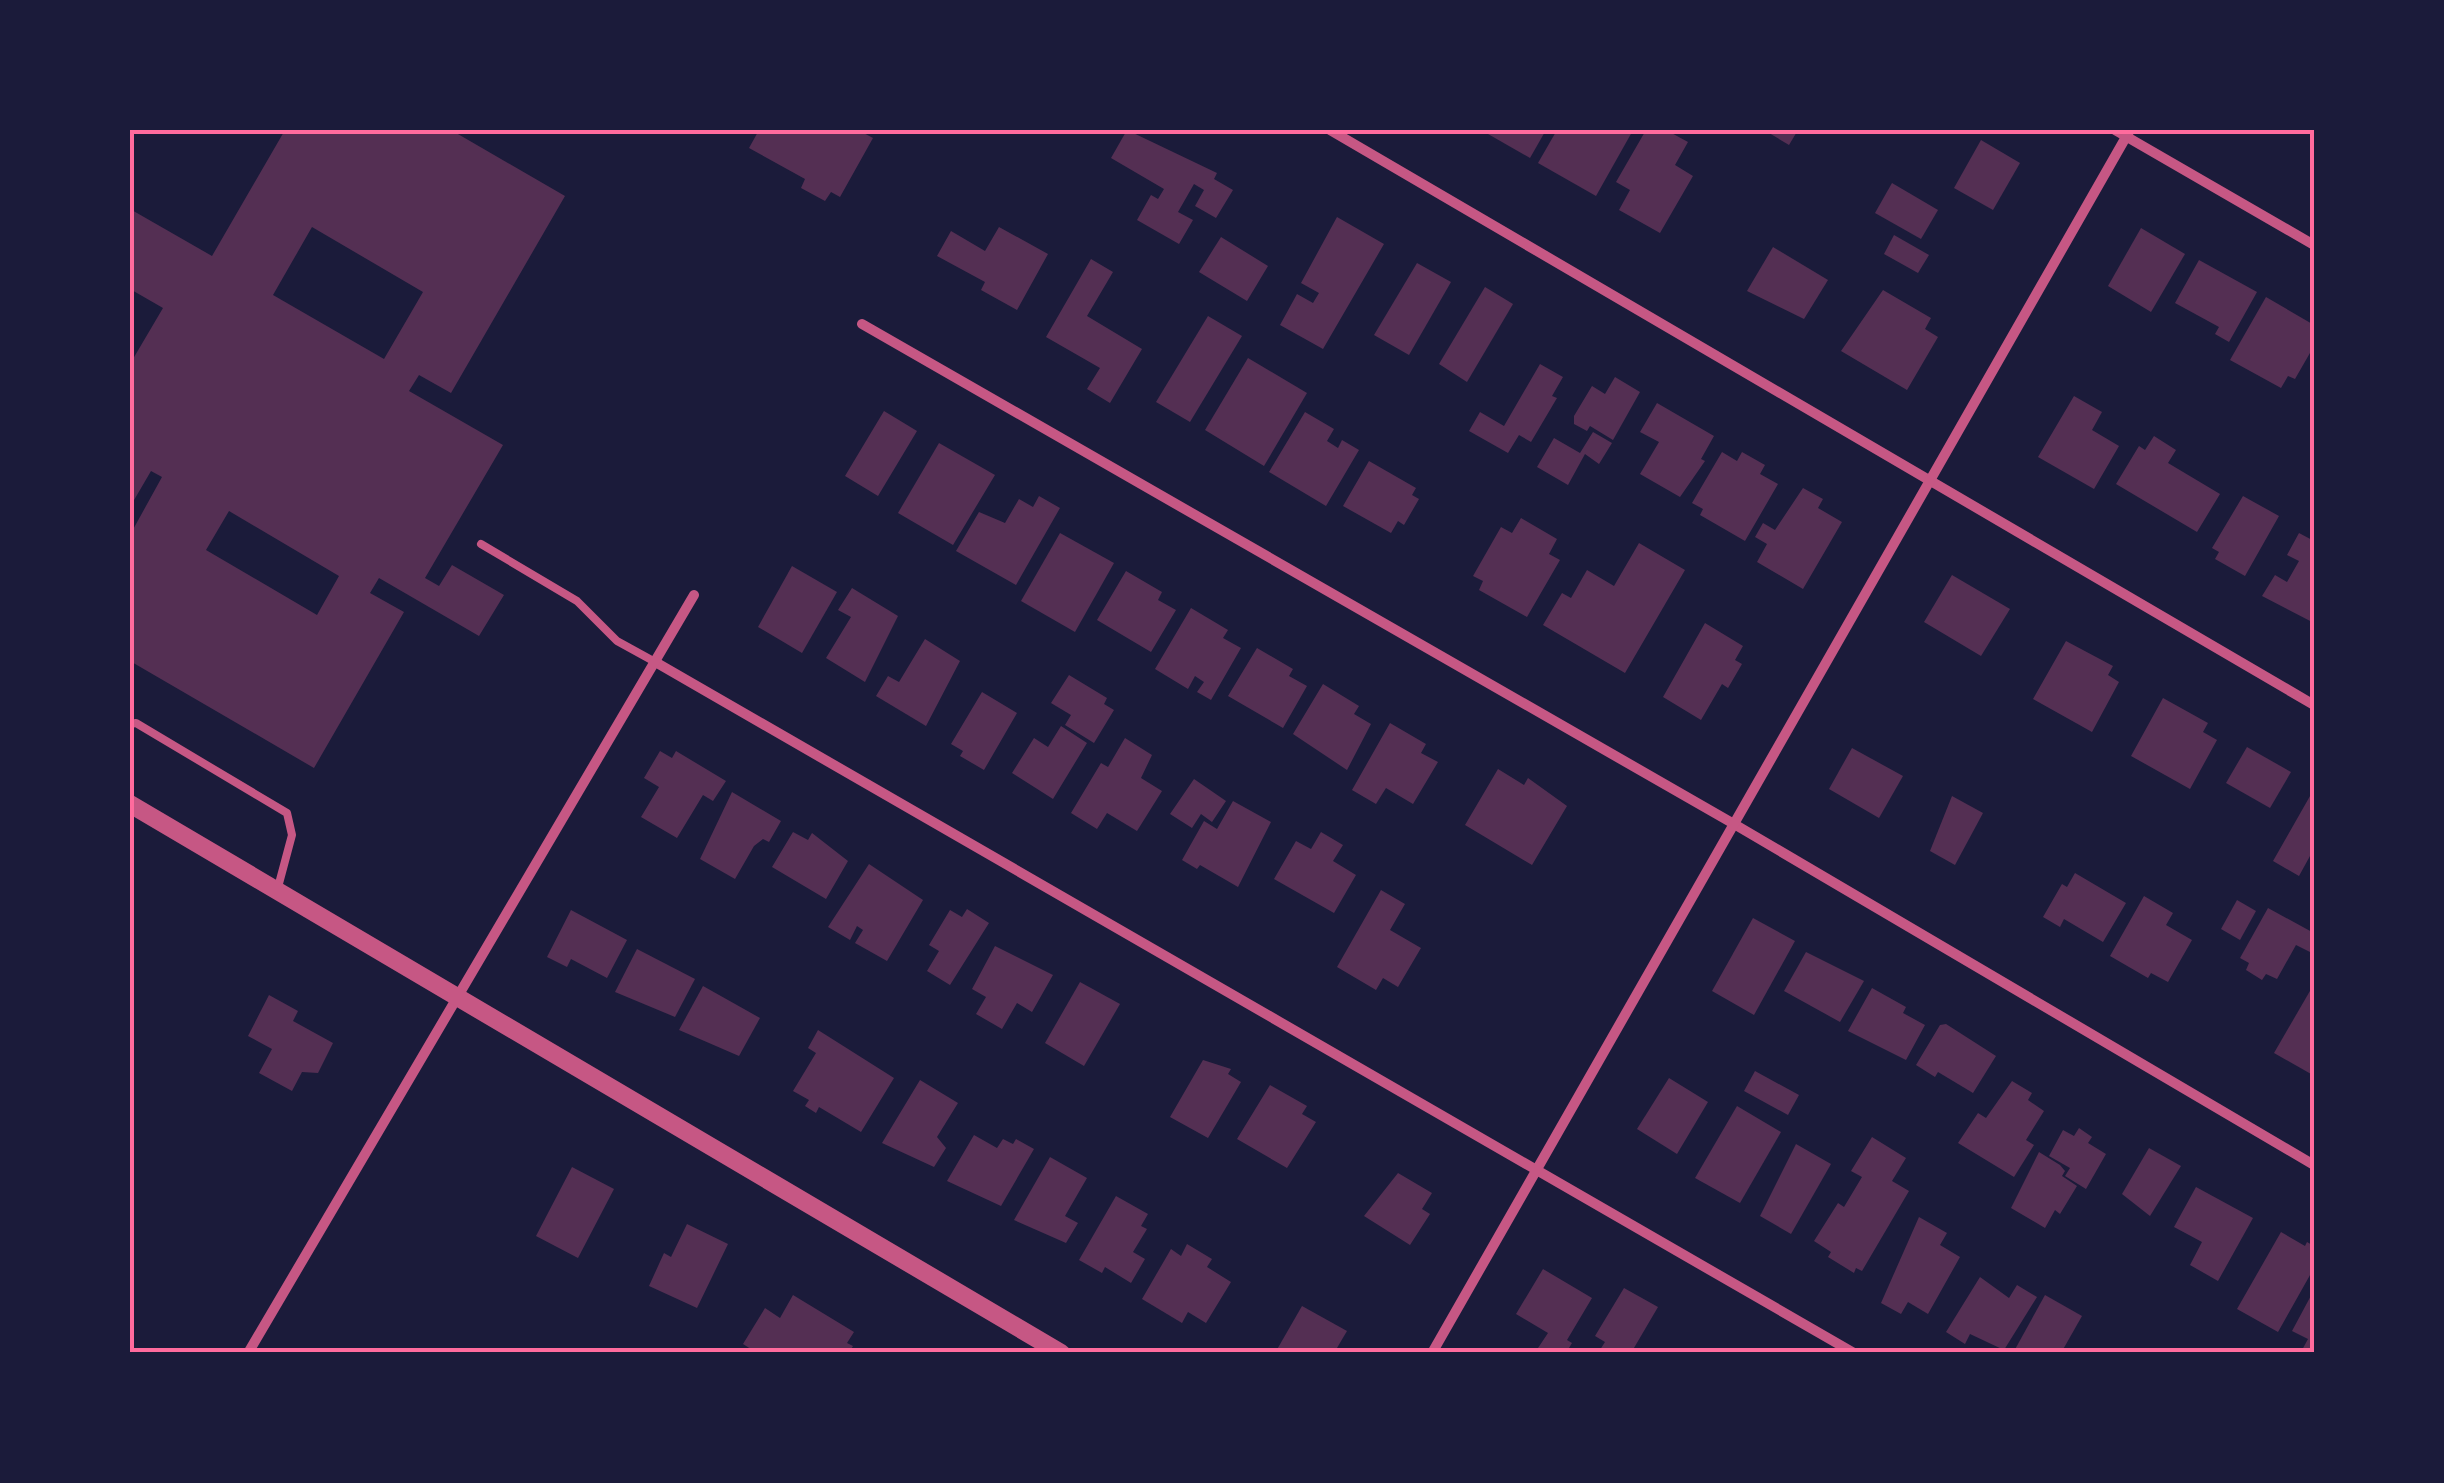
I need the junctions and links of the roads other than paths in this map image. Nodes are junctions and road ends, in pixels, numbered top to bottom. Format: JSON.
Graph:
{"nodes":[{"id":1,"x":1330,"y":130,"type":"edge"},
{"id":2,"x":2115,"y":130,"type":"edge"},
{"id":3,"x":2128,"y":133,"type":"edge"},
{"id":4,"x":2314,"y":245,"type":"edge"},
{"id":5,"x":862,"y":324,"type":"dead end"},
{"id":6,"x":1932,"y":482,"type":"junction"},
{"id":7,"x":481,"y":544,"type":"dead end"},
{"id":8,"x":694,"y":595,"type":"dead end"},
{"id":9,"x":657,"y":663,"type":"junction"},
{"id":10,"x":2314,"y":704,"type":"edge"},
{"id":11,"x":130,"y":724,"type":"edge"},
{"id":12,"x":130,"y":804,"type":"edge"},
{"id":13,"x":1734,"y":824,"type":"junction"},
{"id":14,"x":277,"y":891,"type":"junction"},
{"id":15,"x":461,"y":998,"type":"junction"},
{"id":16,"x":2314,"y":1164,"type":"edge"},
{"id":17,"x":1538,"y":1168,"type":"junction"},
{"id":18,"x":248,"y":1353,"type":"edge"},
{"id":19,"x":1061,"y":1353,"type":"edge"},
{"id":20,"x":1432,"y":1353,"type":"edge"},
{"id":21,"x":1854,"y":1353,"type":"edge"}],
"edges":[{"from":1,"to":6,"type":"street"},
{"from":2,"to":3,"type":"street"},
{"from":3,"to":4,"type":"street"},
{"from":3,"to":6,"type":"street"},
{"from":5,"to":13,"type":"street"},
{"from":6,"to":10,"type":"street"},
{"from":6,"to":13,"type":"street"},
{"from":7,"to":9,"type":"lane"},
{"from":8,"to":9,"type":"street"},
{"from":9,"to":15,"type":"street"},
{"from":9,"to":17,"type":"street"},
{"from":11,"to":14,"type":"lane"},
{"from":12,"to":14,"type":"street"},
{"from":13,"to":16,"type":"street"},
{"from":13,"to":17,"type":"street"},
{"from":14,"to":15,"type":"street"},
{"from":15,"to":18,"type":"street"},
{"from":15,"to":19,"type":"street"},
{"from":17,"to":20,"type":"street"},
{"from":17,"to":21,"type":"street"}]}
